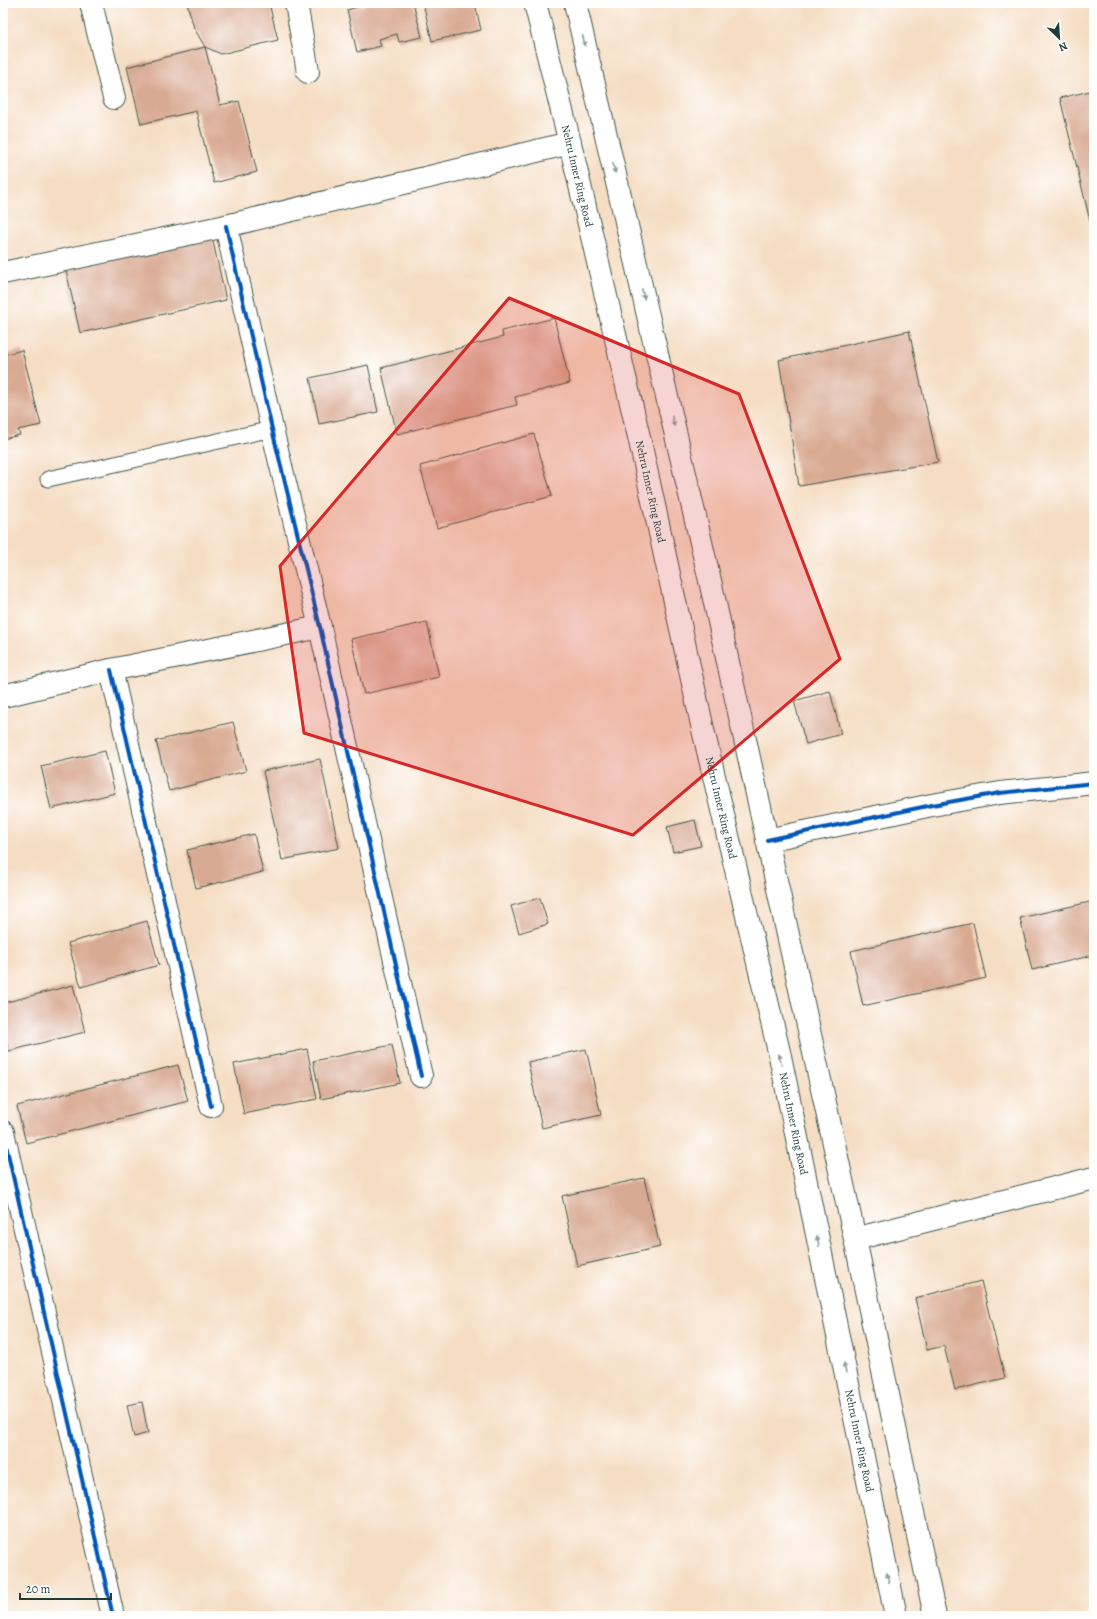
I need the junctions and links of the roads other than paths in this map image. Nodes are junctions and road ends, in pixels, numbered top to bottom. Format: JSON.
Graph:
{"nodes":[{"id":1,"x":91,"y":3,"type":"edge"},
{"id":2,"x":296,"y":3,"type":"edge"},
{"id":3,"x":535,"y":3,"type":"edge"},
{"id":4,"x":575,"y":3,"type":"edge"},
{"id":5,"x":308,"y":72,"type":"dead end"},
{"id":6,"x":114,"y":98,"type":"dead end"},
{"id":7,"x":570,"y":143,"type":"junction"},
{"id":8,"x":226,"y":226,"type":"junction"},
{"id":9,"x":3,"y":273,"type":"edge"},
{"id":10,"x":272,"y":429,"type":"junction"},
{"id":11,"x":48,"y":479,"type":"dead end"},
{"id":12,"x":320,"y":627,"type":"junction"},
{"id":13,"x":111,"y":670,"type":"junction"},
{"id":14,"x":3,"y":696,"type":"edge"},
{"id":15,"x":1094,"y":783,"type":"edge"},
{"id":16,"x":767,"y":840,"type":"junction"},
{"id":17,"x":421,"y":1076,"type":"dead end"},
{"id":18,"x":211,"y":1106,"type":"dead end"},
{"id":19,"x":3,"y":1132,"type":"edge"},
{"id":20,"x":1094,"y":1178,"type":"edge"},
{"id":21,"x":855,"y":1238,"type":"junction"},
{"id":22,"x":113,"y":1616,"type":"edge"},
{"id":23,"x":896,"y":1616,"type":"edge"},
{"id":24,"x":935,"y":1616,"type":"edge"}],
"edges":[{"from":1,"to":6,"type":"street"},
{"from":2,"to":5,"type":"street"},
{"from":3,"to":7,"type":"street","name":"Nehru Inner Ring Road"},
{"from":4,"to":16,"type":"street","one_way":true},
{"from":7,"to":8,"type":"street"},
{"from":23,"to":7,"type":"street","name":"Nehru Inner Ring Road","one_way":true},
{"from":8,"to":9,"type":"street"},
{"from":8,"to":10,"type":"street"},
{"from":10,"to":11,"type":"lane"},
{"from":10,"to":12,"type":"street"},
{"from":12,"to":13,"type":"street"},
{"from":12,"to":17,"type":"street"},
{"from":13,"to":14,"type":"street"},
{"from":13,"to":18,"type":"street"},
{"from":15,"to":16,"type":"street"},
{"from":16,"to":21,"type":"street"},
{"from":19,"to":22,"type":"street"},
{"from":20,"to":21,"type":"street"},
{"from":21,"to":24,"type":"street"}]}
